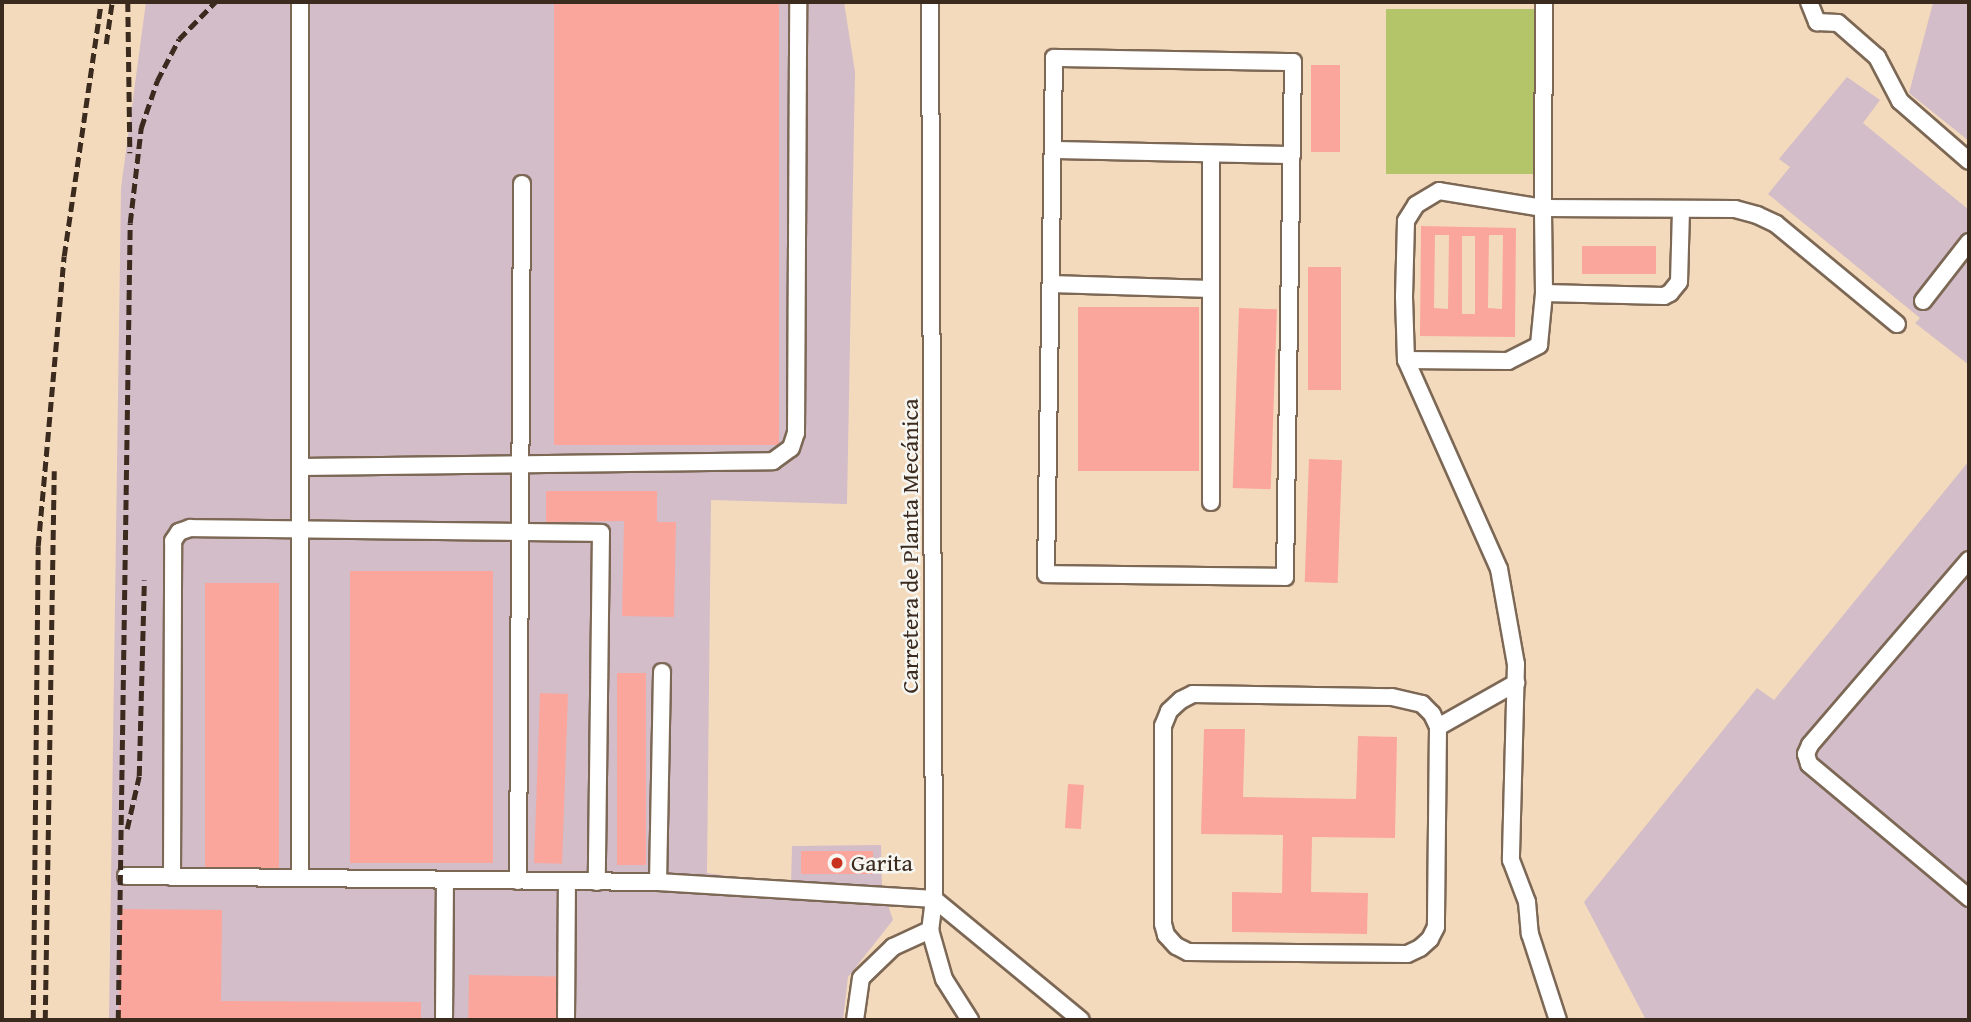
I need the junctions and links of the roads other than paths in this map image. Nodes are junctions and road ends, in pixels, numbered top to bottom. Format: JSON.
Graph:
{"nodes":[{"id":1,"x":300,"y":2,"type":"edge"},
{"id":2,"x":798,"y":2,"type":"edge"},
{"id":3,"x":930,"y":2,"type":"edge"},
{"id":4,"x":1544,"y":2,"type":"edge"},
{"id":5,"x":1809,"y":2,"type":"edge"},
{"id":6,"x":1053,"y":150,"type":"junction"},
{"id":7,"x":1211,"y":153,"type":"junction"},
{"id":8,"x":1292,"y":155,"type":"junction"},
{"id":9,"x":1969,"y":161,"type":"edge"},
{"id":10,"x":522,"y":184,"type":"dead end"},
{"id":11,"x":1542,"y":208,"type":"junction"},
{"id":12,"x":1682,"y":209,"type":"junction"},
{"id":13,"x":1969,"y":242,"type":"edge"},
{"id":14,"x":1051,"y":284,"type":"junction"},
{"id":15,"x":1211,"y":289,"type":"junction"},
{"id":16,"x":1544,"y":293,"type":"junction"},
{"id":17,"x":1923,"y":302,"type":"dead end"},
{"id":18,"x":1897,"y":324,"type":"dead end"},
{"id":19,"x":1406,"y":360,"type":"junction"},
{"id":20,"x":646,"y":445,"type":"dead end"},
{"id":21,"x":645,"y":463,"type":"junction"},
{"id":22,"x":520,"y":464,"type":"junction"},
{"id":23,"x":300,"y":467,"type":"junction"},
{"id":24,"x":1211,"y":502,"type":"dead end"},
{"id":25,"x":300,"y":529,"type":"junction"},
{"id":26,"x":520,"y":532,"type":"junction"},
{"id":27,"x":1969,"y":560,"type":"edge"},
{"id":28,"x":662,"y":672,"type":"dead end"},
{"id":29,"x":1516,"y":683,"type":"junction"},
{"id":30,"x":1438,"y":727,"type":"junction"},
{"id":31,"x":126,"y":876,"type":"dead end"},
{"id":32,"x":172,"y":877,"type":"junction"},
{"id":33,"x":300,"y":878,"type":"junction"},
{"id":34,"x":445,"y":880,"type":"junction"},
{"id":35,"x":518,"y":881,"type":"junction"},
{"id":36,"x":567,"y":881,"type":"junction"},
{"id":37,"x":597,"y":882,"type":"junction"},
{"id":38,"x":658,"y":883,"type":"junction"},
{"id":39,"x":1969,"y":898,"type":"edge"},
{"id":40,"x":934,"y":899,"type":"junction"},
{"id":41,"x":930,"y":930,"type":"junction"},
{"id":42,"x":960,"y":1014,"type":"edge"},
{"id":43,"x":444,"y":1020,"type":"edge"},
{"id":44,"x":566,"y":1020,"type":"edge"},
{"id":45,"x":855,"y":1020,"type":"edge"},
{"id":46,"x":970,"y":1020,"type":"edge"},
{"id":47,"x":1081,"y":1020,"type":"edge"},
{"id":48,"x":1558,"y":1020,"type":"edge"}],
"edges":[{"from":1,"to":23,"type":"street"},
{"from":2,"to":21,"type":"street"},
{"from":3,"to":40,"type":"street","name":"Carretera de Planta Mecánica"},
{"from":4,"to":11,"type":"street"},
{"from":5,"to":9,"type":"street"},
{"from":6,"to":7,"type":"street"},
{"from":6,"to":8,"type":"street"},
{"from":6,"to":14,"type":"street"},
{"from":7,"to":8,"type":"street"},
{"from":7,"to":15,"type":"street"},
{"from":8,"to":14,"type":"street"},
{"from":10,"to":22,"type":"street"},
{"from":11,"to":12,"type":"street"},
{"from":11,"to":16,"type":"street"},
{"from":11,"to":19,"type":"street"},
{"from":12,"to":16,"type":"street"},
{"from":12,"to":18,"type":"street"},
{"from":13,"to":17,"type":"street"},
{"from":14,"to":15,"type":"street"},
{"from":15,"to":24,"type":"street"},
{"from":16,"to":19,"type":"street"},
{"from":19,"to":29,"type":"street"},
{"from":20,"to":21,"type":"street"},
{"from":21,"to":22,"type":"street"},
{"from":22,"to":23,"type":"street"},
{"from":22,"to":26,"type":"street"},
{"from":23,"to":25,"type":"street"},
{"from":25,"to":26,"type":"street"},
{"from":25,"to":32,"type":"street"},
{"from":25,"to":33,"type":"street"},
{"from":26,"to":35,"type":"street"},
{"from":26,"to":37,"type":"street"},
{"from":27,"to":39,"type":"street"},
{"from":28,"to":38,"type":"street"},
{"from":29,"to":30,"type":"street"},
{"from":29,"to":48,"type":"street"},
{"from":30,"to":30,"type":"street"},
{"from":31,"to":32,"type":"street"},
{"from":32,"to":33,"type":"street"},
{"from":33,"to":34,"type":"street"},
{"from":34,"to":35,"type":"street"},
{"from":34,"to":43,"type":"street"},
{"from":35,"to":36,"type":"street"},
{"from":36,"to":37,"type":"street"},
{"from":36,"to":44,"type":"street"},
{"from":37,"to":38,"type":"street"},
{"from":38,"to":40,"type":"street"},
{"from":40,"to":41,"type":"street","name":"Carretera de Planta Mecánica"},
{"from":40,"to":47,"type":"street"},
{"from":41,"to":42,"type":"street"},
{"from":41,"to":45,"type":"street"},
{"from":42,"to":46,"type":"street"}]}
